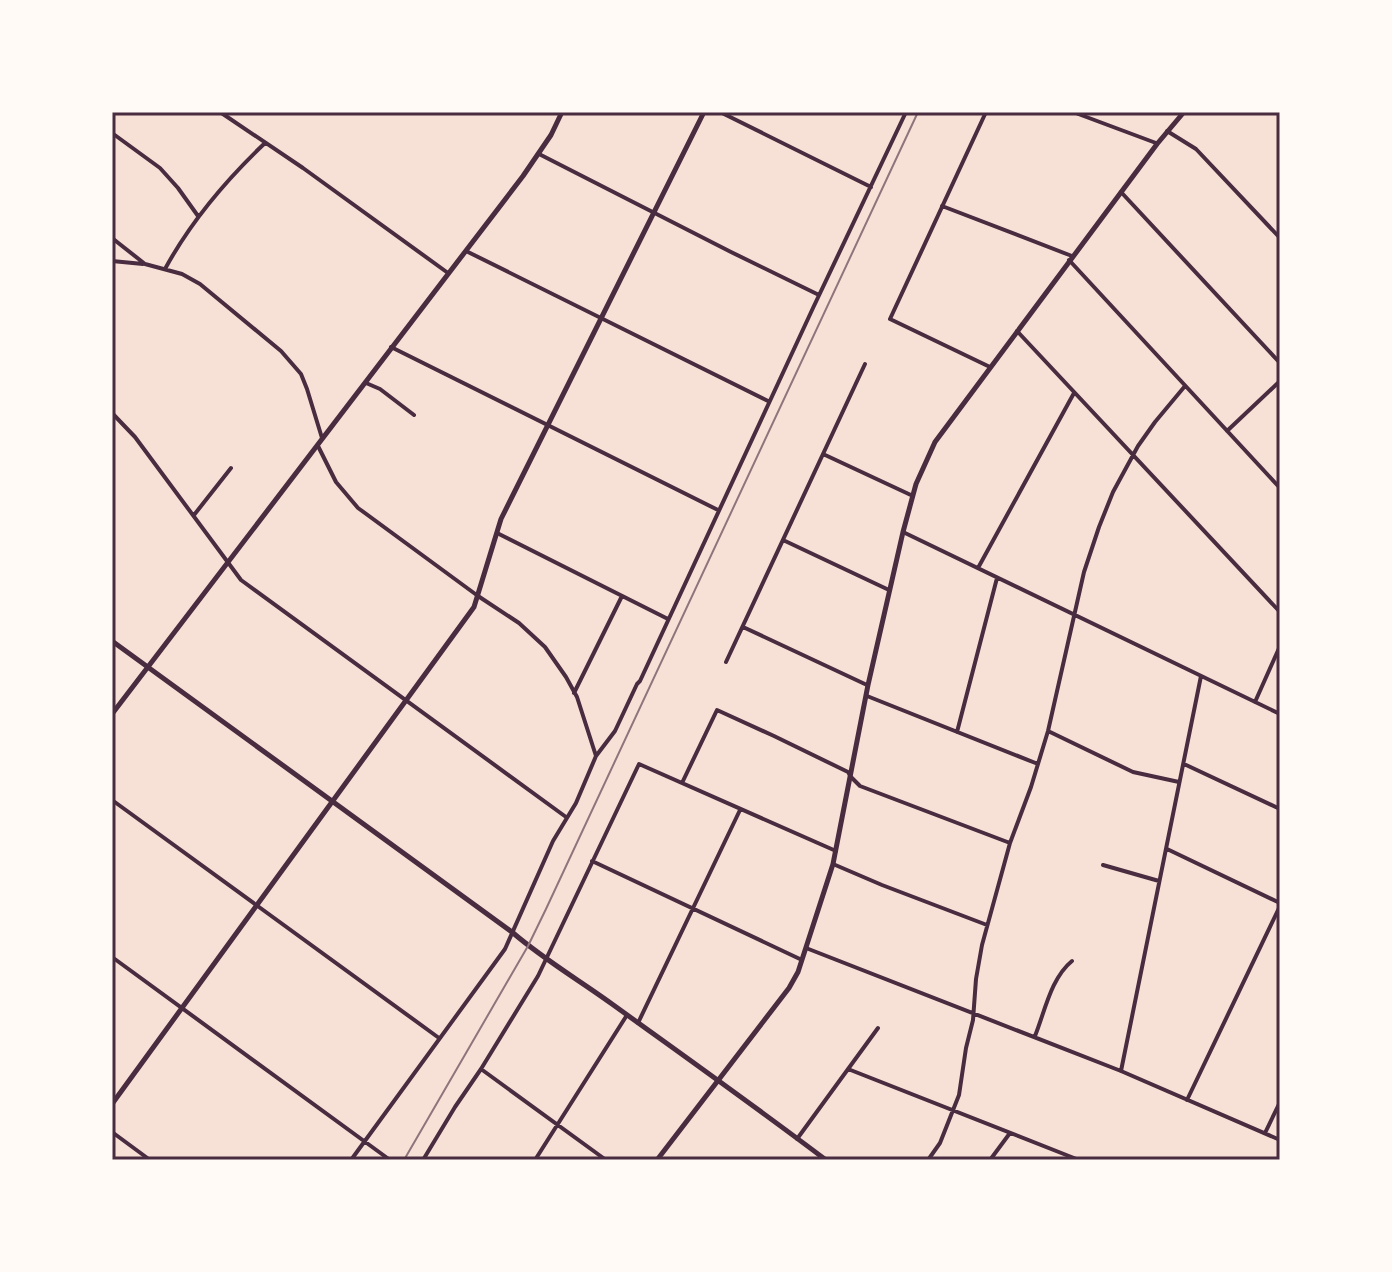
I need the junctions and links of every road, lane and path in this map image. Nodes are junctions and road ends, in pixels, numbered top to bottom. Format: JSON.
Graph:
{"nodes":[{"id":1,"x":220,"y":112,"type":"edge"},
{"id":2,"x":562,"y":112,"type":"edge"},
{"id":3,"x":704,"y":112,"type":"edge"},
{"id":4,"x":720,"y":112,"type":"edge"},
{"id":5,"x":906,"y":112,"type":"edge"},
{"id":6,"x":986,"y":112,"type":"edge"},
{"id":7,"x":1073,"y":112,"type":"edge"},
{"id":8,"x":1184,"y":112,"type":"edge"},
{"id":9,"x":1167,"y":131,"type":"junction"},
{"id":10,"x":112,"y":133,"type":"edge"},
{"id":11,"x":265,"y":143,"type":"junction"},
{"id":12,"x":1157,"y":144,"type":"junction"},
{"id":13,"x":539,"y":154,"type":"junction"},
{"id":14,"x":871,"y":187,"type":"junction"},
{"id":15,"x":1121,"y":192,"type":"junction"},
{"id":16,"x":942,"y":206,"type":"junction"},
{"id":17,"x":654,"y":212,"type":"junction"},
{"id":18,"x":198,"y":216,"type":"junction"},
{"id":19,"x":112,"y":238,"type":"edge"},
{"id":20,"x":1280,"y":238,"type":"edge"},
{"id":21,"x":466,"y":251,"type":"junction"},
{"id":22,"x":1070,"y":258,"type":"junction"},
{"id":23,"x":112,"y":261,"type":"edge"},
{"id":24,"x":145,"y":264,"type":"junction"},
{"id":25,"x":165,"y":269,"type":"junction"},
{"id":26,"x":448,"y":273,"type":"junction"},
{"id":27,"x":112,"y":284,"type":"edge"},
{"id":28,"x":820,"y":295,"type":"junction"},
{"id":29,"x":112,"y":310,"type":"edge"},
{"id":30,"x":600,"y":319,"type":"junction"},
{"id":31,"x":1017,"y":331,"type":"junction"},
{"id":32,"x":391,"y":347,"type":"junction"},
{"id":33,"x":1280,"y":363,"type":"edge"},
{"id":34,"x":865,"y":364,"type":"dead end"},
{"id":35,"x":990,"y":367,"type":"junction"},
{"id":36,"x":1280,"y":381,"type":"edge"},
{"id":37,"x":366,"y":383,"type":"junction"},
{"id":38,"x":1185,"y":386,"type":"junction"},
{"id":39,"x":1074,"y":393,"type":"junction"},
{"id":40,"x":769,"y":402,"type":"junction"},
{"id":41,"x":112,"y":413,"type":"edge"},
{"id":42,"x":414,"y":415,"type":"dead end"},
{"id":43,"x":547,"y":425,"type":"junction"},
{"id":44,"x":1227,"y":431,"type":"junction"},
{"id":45,"x":320,"y":443,"type":"junction"},
{"id":46,"x":823,"y":454,"type":"junction"},
{"id":47,"x":1134,"y":456,"type":"junction"},
{"id":48,"x":231,"y":468,"type":"dead end"},
{"id":49,"x":1280,"y":488,"type":"edge"},
{"id":50,"x":913,"y":496,"type":"junction"},
{"id":51,"x":718,"y":510,"type":"junction"},
{"id":52,"x":194,"y":515,"type":"junction"},
{"id":53,"x":903,"y":532,"type":"junction"},
{"id":54,"x":497,"y":533,"type":"junction"},
{"id":55,"x":783,"y":540,"type":"junction"},
{"id":56,"x":228,"y":562,"type":"junction"},
{"id":57,"x":978,"y":568,"type":"junction"},
{"id":58,"x":997,"y":578,"type":"junction"},
{"id":59,"x":889,"y":590,"type":"junction"},
{"id":60,"x":478,"y":596,"type":"junction"},
{"id":61,"x":622,"y":596,"type":"junction"},
{"id":62,"x":1280,"y":612,"type":"edge"},
{"id":63,"x":1074,"y":615,"type":"junction"},
{"id":64,"x":668,"y":619,"type":"junction"},
{"id":65,"x":743,"y":627,"type":"junction"},
{"id":66,"x":112,"y":641,"type":"edge"},
{"id":67,"x":1280,"y":646,"type":"edge"},
{"id":68,"x":726,"y":662,"type":"dead end"},
{"id":69,"x":148,"y":667,"type":"junction"},
{"id":70,"x":1201,"y":676,"type":"junction"},
{"id":71,"x":868,"y":685,"type":"junction"},
{"id":72,"x":574,"y":693,"type":"junction"},
{"id":73,"x":867,"y":696,"type":"junction"},
{"id":74,"x":406,"y":700,"type":"junction"},
{"id":75,"x":1255,"y":702,"type":"junction"},
{"id":76,"x":112,"y":714,"type":"edge"},
{"id":77,"x":1280,"y":714,"type":"edge"},
{"id":78,"x":1048,"y":731,"type":"junction"},
{"id":79,"x":957,"y":732,"type":"junction"},
{"id":80,"x":596,"y":756,"type":"junction"},
{"id":81,"x":1038,"y":764,"type":"junction"},
{"id":82,"x":1184,"y":764,"type":"junction"},
{"id":83,"x":851,"y":777,"type":"junction"},
{"id":84,"x":1179,"y":782,"type":"junction"},
{"id":85,"x":682,"y":783,"type":"junction"},
{"id":86,"x":112,"y":800,"type":"edge"},
{"id":87,"x":332,"y":801,"type":"junction"},
{"id":88,"x":1280,"y":809,"type":"edge"},
{"id":89,"x":740,"y":810,"type":"junction"},
{"id":90,"x":566,"y":818,"type":"junction"},
{"id":91,"x":1010,"y":843,"type":"junction"},
{"id":92,"x":1167,"y":849,"type":"junction"},
{"id":93,"x":836,"y":851,"type":"junction"},
{"id":94,"x":592,"y":861,"type":"junction"},
{"id":95,"x":833,"y":864,"type":"junction"},
{"id":96,"x":1103,"y":865,"type":"dead end"},
{"id":97,"x":1160,"y":881,"type":"junction"},
{"id":98,"x":256,"y":905,"type":"junction"},
{"id":99,"x":1280,"y":905,"type":"edge"},
{"id":100,"x":693,"y":909,"type":"junction"},
{"id":101,"x":987,"y":925,"type":"junction"},
{"id":102,"x":512,"y":932,"type":"junction"},
{"id":103,"x":806,"y":948,"type":"junction"},
{"id":104,"x":112,"y":957,"type":"edge"},
{"id":105,"x":546,"y":958,"type":"junction"},
{"id":106,"x":802,"y":960,"type":"junction"},
{"id":107,"x":1072,"y":961,"type":"dead end"},
{"id":108,"x":181,"y":1008,"type":"junction"},
{"id":109,"x":972,"y":1012,"type":"junction"},
{"id":110,"x":627,"y":1015,"type":"junction"},
{"id":111,"x":638,"y":1023,"type":"junction"},
{"id":112,"x":878,"y":1028,"type":"dead end"},
{"id":113,"x":1035,"y":1036,"type":"junction"},
{"id":114,"x":439,"y":1038,"type":"junction"},
{"id":115,"x":481,"y":1069,"type":"junction"},
{"id":116,"x":848,"y":1069,"type":"junction"},
{"id":117,"x":1121,"y":1071,"type":"junction"},
{"id":118,"x":718,"y":1081,"type":"junction"},
{"id":119,"x":1187,"y":1100,"type":"junction"},
{"id":120,"x":1280,"y":1102,"type":"edge"},
{"id":121,"x":112,"y":1104,"type":"edge"},
{"id":122,"x":953,"y":1109,"type":"junction"},
{"id":123,"x":558,"y":1125,"type":"junction"},
{"id":124,"x":112,"y":1132,"type":"edge"},
{"id":125,"x":1011,"y":1132,"type":"junction"},
{"id":126,"x":1265,"y":1133,"type":"junction"},
{"id":127,"x":797,"y":1139,"type":"junction"},
{"id":128,"x":1280,"y":1140,"type":"edge"},
{"id":129,"x":364,"y":1141,"type":"junction"},
{"id":130,"x":150,"y":1160,"type":"edge"},
{"id":131,"x":351,"y":1160,"type":"edge"},
{"id":132,"x":390,"y":1160,"type":"edge"},
{"id":133,"x":423,"y":1160,"type":"edge"},
{"id":134,"x":535,"y":1160,"type":"edge"},
{"id":135,"x":606,"y":1160,"type":"edge"},
{"id":136,"x":657,"y":1160,"type":"edge"},
{"id":137,"x":826,"y":1160,"type":"edge"},
{"id":138,"x":928,"y":1160,"type":"edge"},
{"id":139,"x":990,"y":1160,"type":"edge"},
{"id":140,"x":1079,"y":1160,"type":"edge"}],
"edges":[{"from":1,"to":11,"type":"street"},
{"from":2,"to":13,"type":"street"},
{"from":3,"to":17,"type":"street"},
{"from":4,"to":14,"type":"street"},
{"from":5,"to":14,"type":"street"},
{"from":6,"to":16,"type":"street"},
{"from":7,"to":12,"type":"street"},
{"from":8,"to":9,"type":"street"},
{"from":9,"to":12,"type":"street"},
{"from":9,"to":20,"type":"street"},
{"from":10,"to":18,"type":"street"},
{"from":11,"to":18,"type":"street"},
{"from":11,"to":26,"type":"street"},
{"from":12,"to":15,"type":"street"},
{"from":13,"to":17,"type":"street"},
{"from":13,"to":21,"type":"street"},
{"from":14,"to":28,"type":"street"},
{"from":15,"to":22,"type":"street"},
{"from":15,"to":33,"type":"street"},
{"from":16,"to":22,"type":"street"},
{"from":16,"to":35,"type":"street"},
{"from":17,"to":28,"type":"street"},
{"from":17,"to":30,"type":"street"},
{"from":18,"to":25,"type":"street"},
{"from":19,"to":24,"type":"street"},
{"from":21,"to":26,"type":"street"},
{"from":21,"to":30,"type":"street"},
{"from":22,"to":31,"type":"street"},
{"from":22,"to":38,"type":"street"},
{"from":23,"to":24,"type":"street"},
{"from":24,"to":25,"type":"street"},
{"from":25,"to":45,"type":"street"},
{"from":26,"to":32,"type":"street"},
{"from":27,"to":29,"type":"street"},
{"from":28,"to":40,"type":"street"},
{"from":30,"to":40,"type":"street"},
{"from":30,"to":43,"type":"street"},
{"from":31,"to":35,"type":"street"},
{"from":31,"to":39,"type":"street"},
{"from":32,"to":37,"type":"street"},
{"from":32,"to":43,"type":"street"},
{"from":34,"to":46,"type":"street"},
{"from":35,"to":50,"type":"street"},
{"from":36,"to":44,"type":"street"},
{"from":37,"to":42,"type":"street"},
{"from":37,"to":45,"type":"street"},
{"from":38,"to":44,"type":"street"},
{"from":38,"to":47,"type":"street"},
{"from":39,"to":47,"type":"street"},
{"from":39,"to":57,"type":"street"},
{"from":40,"to":51,"type":"street"},
{"from":41,"to":52,"type":"street"},
{"from":43,"to":51,"type":"street"},
{"from":43,"to":54,"type":"street"},
{"from":44,"to":49,"type":"street"},
{"from":45,"to":56,"type":"street"},
{"from":45,"to":60,"type":"street"},
{"from":46,"to":50,"type":"street"},
{"from":46,"to":55,"type":"street"},
{"from":47,"to":62,"type":"street"},
{"from":47,"to":63,"type":"street"},
{"from":48,"to":52,"type":"street"},
{"from":50,"to":53,"type":"street"},
{"from":51,"to":64,"type":"street"},
{"from":52,"to":56,"type":"street"},
{"from":53,"to":57,"type":"street"},
{"from":53,"to":59,"type":"street"},
{"from":54,"to":60,"type":"street"},
{"from":54,"to":61,"type":"street"},
{"from":55,"to":59,"type":"street"},
{"from":55,"to":65,"type":"street"},
{"from":56,"to":69,"type":"street"},
{"from":56,"to":74,"type":"street"},
{"from":57,"to":58,"type":"street"},
{"from":58,"to":63,"type":"street"},
{"from":58,"to":79,"type":"street"},
{"from":59,"to":71,"type":"street"},
{"from":60,"to":72,"type":"street"},
{"from":60,"to":74,"type":"street"},
{"from":61,"to":64,"type":"street"},
{"from":61,"to":72,"type":"street"},
{"from":63,"to":70,"type":"street"},
{"from":63,"to":78,"type":"street"},
{"from":64,"to":80,"type":"street"},
{"from":65,"to":68,"type":"street"},
{"from":65,"to":71,"type":"street"},
{"from":66,"to":69,"type":"street"},
{"from":67,"to":75,"type":"street"},
{"from":69,"to":76,"type":"street"},
{"from":69,"to":87,"type":"street"},
{"from":70,"to":75,"type":"street"},
{"from":70,"to":82,"type":"street"},
{"from":71,"to":73,"type":"street"},
{"from":72,"to":80,"type":"street"},
{"from":73,"to":79,"type":"street"},
{"from":73,"to":83,"type":"street"},
{"from":74,"to":87,"type":"street"},
{"from":74,"to":90,"type":"street"},
{"from":75,"to":77,"type":"street"},
{"from":78,"to":81,"type":"street"},
{"from":78,"to":84,"type":"street"},
{"from":79,"to":81,"type":"street"},
{"from":80,"to":90,"type":"street"},
{"from":81,"to":91,"type":"street"},
{"from":82,"to":84,"type":"street"},
{"from":82,"to":88,"type":"street"},
{"from":83,"to":85,"type":"street"},
{"from":83,"to":91,"type":"street"},
{"from":83,"to":93,"type":"street"},
{"from":84,"to":92,"type":"street"},
{"from":85,"to":89,"type":"street"},
{"from":85,"to":94,"type":"street"},
{"from":86,"to":98,"type":"street"},
{"from":87,"to":98,"type":"street"},
{"from":87,"to":102,"type":"street"},
{"from":89,"to":93,"type":"street"},
{"from":89,"to":100,"type":"street"},
{"from":90,"to":102,"type":"street"},
{"from":91,"to":101,"type":"street"},
{"from":92,"to":97,"type":"street"},
{"from":92,"to":99,"type":"street"},
{"from":93,"to":95,"type":"street"},
{"from":94,"to":100,"type":"street"},
{"from":94,"to":105,"type":"street"},
{"from":95,"to":101,"type":"street"},
{"from":95,"to":103,"type":"street"},
{"from":96,"to":97,"type":"street"},
{"from":97,"to":117,"type":"street"},
{"from":98,"to":108,"type":"street"},
{"from":98,"to":114,"type":"street"},
{"from":99,"to":119,"type":"street"},
{"from":100,"to":106,"type":"street"},
{"from":100,"to":111,"type":"street"},
{"from":101,"to":109,"type":"street"},
{"from":102,"to":105,"type":"street"},
{"from":102,"to":114,"type":"street"},
{"from":103,"to":106,"type":"street"},
{"from":103,"to":109,"type":"street"},
{"from":104,"to":108,"type":"street"},
{"from":105,"to":110,"type":"street"},
{"from":105,"to":115,"type":"street"},
{"from":106,"to":118,"type":"street"},
{"from":107,"to":113,"type":"street"},
{"from":108,"to":121,"type":"street"},
{"from":108,"to":129,"type":"street"},
{"from":109,"to":113,"type":"street"},
{"from":109,"to":122,"type":"street"},
{"from":110,"to":111,"type":"street"},
{"from":110,"to":123,"type":"street"},
{"from":111,"to":118,"type":"street"},
{"from":112,"to":116,"type":"street"},
{"from":113,"to":117,"type":"street"},
{"from":114,"to":129,"type":"street"},
{"from":115,"to":123,"type":"street"},
{"from":115,"to":133,"type":"street"},
{"from":116,"to":122,"type":"street"},
{"from":116,"to":127,"type":"street"},
{"from":117,"to":119,"type":"street"},
{"from":118,"to":127,"type":"street"},
{"from":118,"to":136,"type":"street"},
{"from":119,"to":126,"type":"street"},
{"from":120,"to":126,"type":"street"},
{"from":122,"to":125,"type":"street"},
{"from":122,"to":138,"type":"street"},
{"from":123,"to":134,"type":"street"},
{"from":123,"to":135,"type":"street"},
{"from":124,"to":130,"type":"street"},
{"from":125,"to":139,"type":"street"},
{"from":125,"to":140,"type":"street"},
{"from":126,"to":128,"type":"street"},
{"from":127,"to":137,"type":"street"},
{"from":129,"to":131,"type":"street"},
{"from":129,"to":132,"type":"street"}]}
